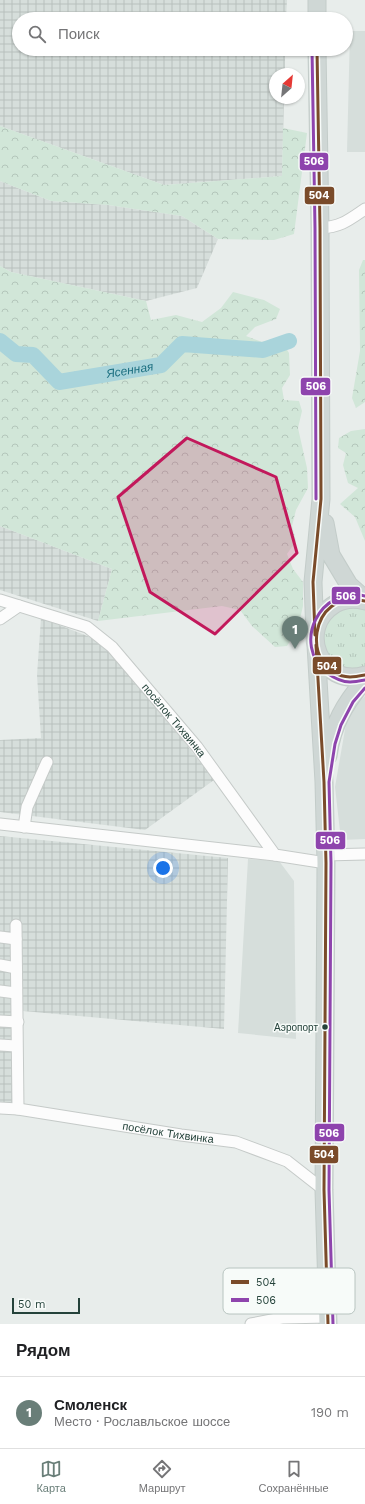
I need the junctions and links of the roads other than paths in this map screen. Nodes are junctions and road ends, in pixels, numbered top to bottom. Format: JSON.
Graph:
{"nodes":[{"id":1,"x":317,"y":0,"type":"edge"},
{"id":2,"x":317,"y":12,"type":"edge"},
{"id":3,"x":318,"y":56,"type":"edge"},
{"id":4,"x":365,"y":209,"type":"edge"},
{"id":5,"x":320,"y":228,"type":"junction"},
{"id":6,"x":321,"y":499,"type":"junction"},
{"id":7,"x":0,"y":600,"type":"edge"},
{"id":8,"x":365,"y":600,"type":"edge"},
{"id":9,"x":19,"y":606,"type":"junction"},
{"id":10,"x":0,"y":619,"type":"edge"},
{"id":11,"x":315,"y":640,"type":"junction"},
{"id":12,"x":365,"y":675,"type":"edge"},
{"id":13,"x":365,"y":680,"type":"edge"},
{"id":14,"x":47,"y":762,"type":"dead end"},
{"id":15,"x":324,"y":782,"type":"junction"},
{"id":16,"x":0,"y":824,"type":"edge"},
{"id":17,"x":24,"y":827,"type":"junction"},
{"id":18,"x":365,"y":854,"type":"edge"},
{"id":19,"x":275,"y":855,"type":"junction"},
{"id":20,"x":326,"y":859,"type":"junction"},
{"id":21,"x":16,"y":925,"type":"dead end"},
{"id":22,"x":0,"y":937,"type":"edge"},
{"id":23,"x":16,"y":939,"type":"junction"},
{"id":24,"x":0,"y":965,"type":"edge"},
{"id":25,"x":16,"y":968,"type":"junction"},
{"id":26,"x":0,"y":991,"type":"edge"},
{"id":27,"x":16,"y":992,"type":"junction"},
{"id":28,"x":0,"y":1021,"type":"edge"},
{"id":29,"x":18,"y":1022,"type":"junction"},
{"id":30,"x":0,"y":1045,"type":"edge"},
{"id":31,"x":16,"y":1046,"type":"junction"},
{"id":32,"x":0,"y":1108,"type":"edge"},
{"id":33,"x":18,"y":1109,"type":"junction"},
{"id":34,"x":324,"y":1190,"type":"junction"},
{"id":35,"x":326,"y":1268,"type":"edge"},
{"id":36,"x":328,"y":1321,"type":"edge"},
{"id":37,"x":251,"y":1324,"type":"edge"}],
"edges":[{"from":1,"to":2,"type":"main road"},
{"from":3,"to":5,"type":"main road"},
{"from":4,"to":5,"type":"street"},
{"from":5,"to":6,"type":"main road"},
{"from":6,"to":8,"type":"main road"},
{"from":6,"to":11,"type":"main road"},
{"from":7,"to":9,"type":"street","name":"посёлок Тихвинка"},
{"from":8,"to":11,"type":"main road"},
{"from":9,"to":10,"type":"street"},
{"from":9,"to":19,"type":"street","name":"посёлок Тихвинка"},
{"from":11,"to":12,"type":"main road"},
{"from":11,"to":15,"type":"main road"},
{"from":13,"to":15,"type":"main road"},
{"from":14,"to":17,"type":"street"},
{"from":15,"to":20,"type":"main road"},
{"from":16,"to":17,"type":"street"},
{"from":17,"to":19,"type":"street"},
{"from":18,"to":20,"type":"street"},
{"from":19,"to":20,"type":"street"},
{"from":20,"to":34,"type":"main road"},
{"from":21,"to":23,"type":"street"},
{"from":22,"to":23,"type":"street"},
{"from":23,"to":25,"type":"street"},
{"from":24,"to":25,"type":"street"},
{"from":25,"to":27,"type":"street"},
{"from":26,"to":27,"type":"street"},
{"from":27,"to":29,"type":"street"},
{"from":28,"to":29,"type":"street"},
{"from":29,"to":31,"type":"street"},
{"from":30,"to":31,"type":"street"},
{"from":31,"to":33,"type":"street"},
{"from":32,"to":33,"type":"street","name":"посёлок Тихвинка"},
{"from":33,"to":34,"type":"street","name":"посёлок Тихвинка"},
{"from":34,"to":35,"type":"main road"},
{"from":36,"to":37,"type":"street"}]}
